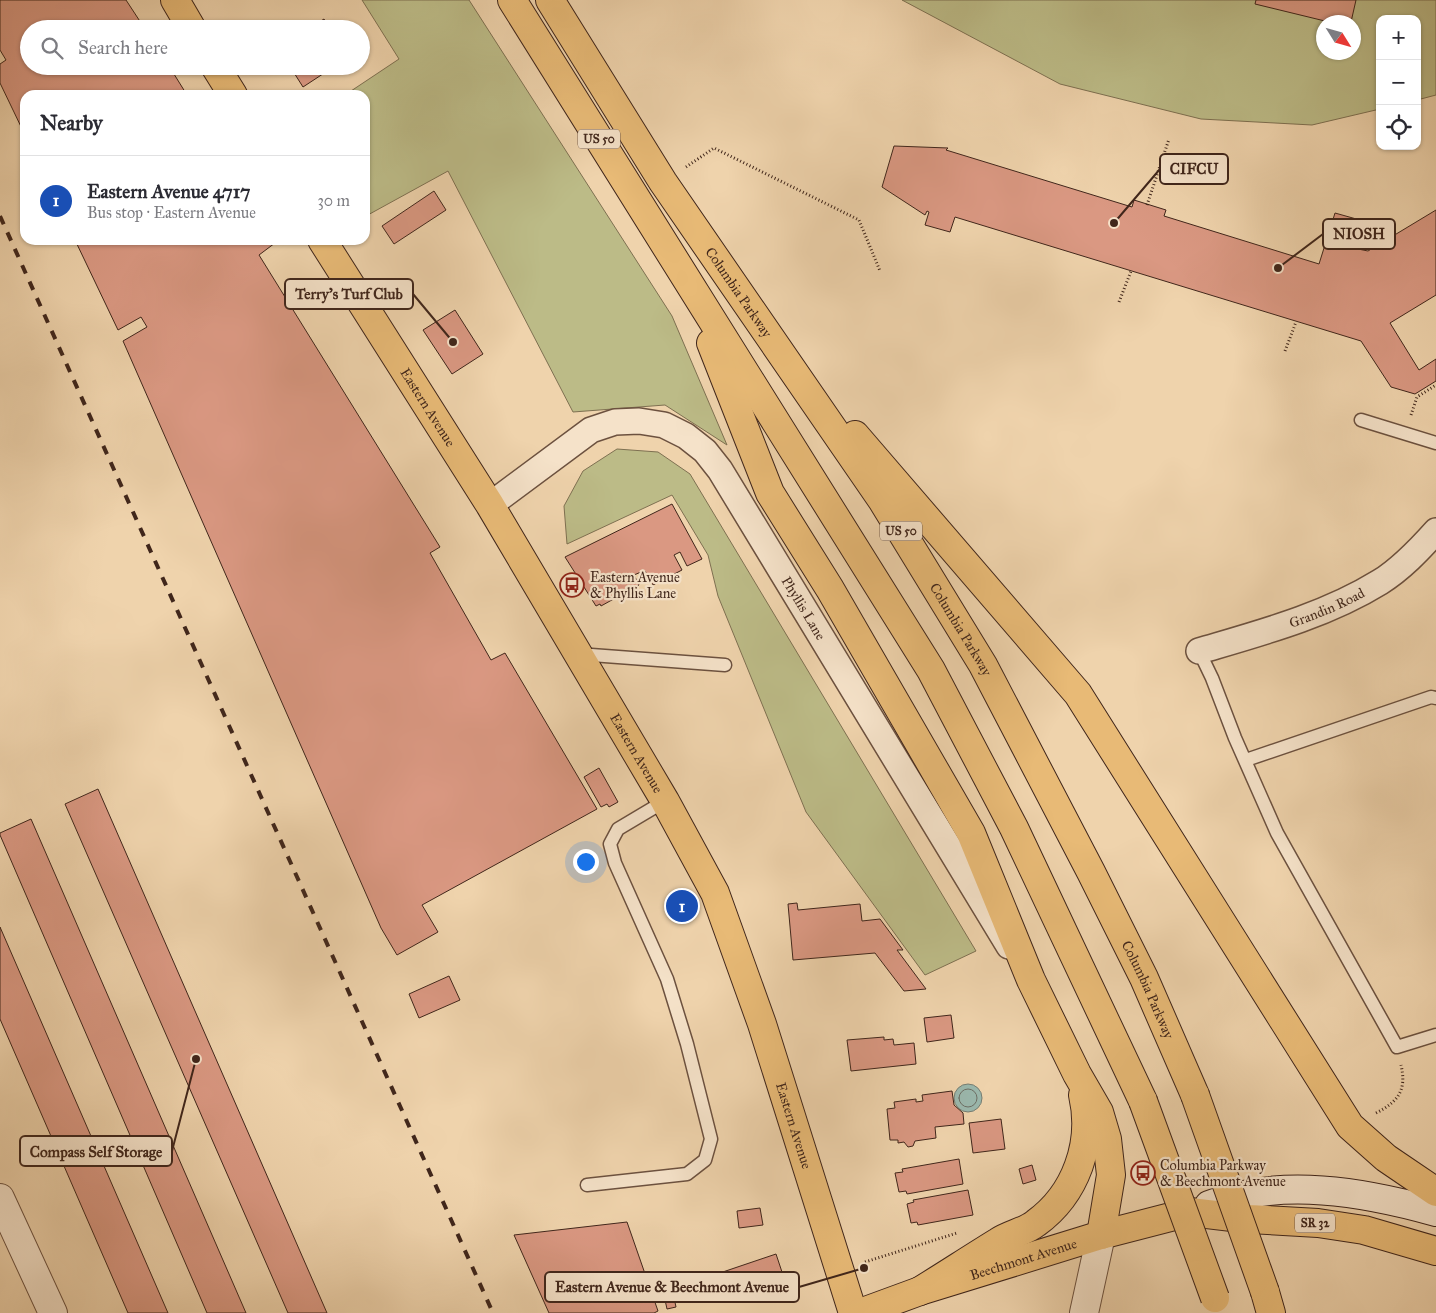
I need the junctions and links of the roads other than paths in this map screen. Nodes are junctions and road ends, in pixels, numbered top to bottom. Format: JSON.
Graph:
{"nodes":[{"id":1,"x":175,"y":0,"type":"edge"},
{"id":2,"x":512,"y":0,"type":"edge"},
{"id":3,"x":550,"y":0,"type":"edge"},
{"id":4,"x":187,"y":20,"type":"edge"},
{"id":5,"x":221,"y":75,"type":"edge"},
{"id":6,"x":230,"y":90,"type":"edge"},
{"id":7,"x":325,"y":245,"type":"edge"},
{"id":8,"x":686,"y":278,"type":"junction"},
{"id":9,"x":759,"y":323,"type":"junction"},
{"id":10,"x":1361,"y":420,"type":"dead end"},
{"id":11,"x":1436,"y":443,"type":"edge"},
{"id":12,"x":490,"y":506,"type":"junction"},
{"id":13,"x":1436,"y":532,"type":"edge"},
{"id":14,"x":1199,"y":651,"type":"joint"},
{"id":15,"x":578,"y":654,"type":"junction"},
{"id":16,"x":725,"y":665,"type":"dead end"},
{"id":17,"x":1436,"y":698,"type":"edge"},
{"id":18,"x":1246,"y":760,"type":"junction"},
{"id":19,"x":666,"y":801,"type":"junction"},
{"id":20,"x":1031,"y":980,"type":"junction"},
{"id":21,"x":1436,"y":1035,"type":"edge"},
{"id":22,"x":1077,"y":1074,"type":"junction"},
{"id":23,"x":587,"y":1185,"type":"dead end"},
{"id":24,"x":1436,"y":1192,"type":"edge"},
{"id":25,"x":0,"y":1198,"type":"edge"},
{"id":26,"x":1190,"y":1212,"type":"junction"},
{"id":27,"x":1436,"y":1212,"type":"edge"},
{"id":28,"x":1101,"y":1235,"type":"junction"},
{"id":29,"x":1436,"y":1251,"type":"edge"},
{"id":30,"x":920,"y":1291,"type":"junction"},
{"id":31,"x":1268,"y":1303,"type":"edge"},
{"id":32,"x":1217,"y":1305,"type":"edge"},
{"id":33,"x":53,"y":1313,"type":"edge"},
{"id":34,"x":852,"y":1313,"type":"edge"},
{"id":35,"x":860,"y":1313,"type":"edge"},
{"id":36,"x":1084,"y":1313,"type":"edge"}],
"edges":[{"from":1,"to":4,"type":"main road"},
{"from":2,"to":8,"type":"main road","number":"US 50"},
{"from":3,"to":9,"type":"main road","name":"Columbia Parkway","number":"US 50"},
{"from":5,"to":6,"type":"main road"},
{"from":7,"to":12,"type":"main road","name":"Eastern Avenue"},
{"from":8,"to":20,"type":"main road"},
{"from":8,"to":32,"type":"main road","number":"US 50","bridge":true},
{"from":9,"to":24,"type":"main road"},
{"from":9,"to":31,"type":"main road","name":"Columbia Parkway","number":"US 50","bridge":true},
{"from":10,"to":11,"type":"lane"},
{"from":12,"to":15,"type":"main road","name":"Eastern Avenue"},
{"from":12,"to":20,"type":"street","name":"Phyllis Lane"},
{"from":13,"to":14,"type":"street","name":"Grandin Road"},
{"from":14,"to":18,"type":"lane"},
{"from":15,"to":16,"type":"lane"},
{"from":15,"to":19,"type":"main road","name":"Eastern Avenue"},
{"from":17,"to":18,"type":"lane"},
{"from":18,"to":21,"type":"lane"},
{"from":19,"to":23,"type":"lane"},
{"from":19,"to":34,"type":"main road","name":"Eastern Avenue"},
{"from":20,"to":22,"type":"main road"},
{"from":22,"to":28,"type":"main road"},
{"from":22,"to":30,"type":"main road"},
{"from":25,"to":33,"type":"main road"},
{"from":26,"to":27,"type":"main road","name":"Beechmont Avenue"},
{"from":26,"to":28,"type":"main road","name":"Beechmont Avenue","number":"SR 32"},
{"from":26,"to":29,"type":"main road","name":"Beechmont Avenue","number":"SR 32"},
{"from":28,"to":30,"type":"main road","name":"Beechmont Avenue","number":"SR 32"},
{"from":28,"to":36,"type":"main road"},
{"from":30,"to":35,"type":"main road","name":"Beechmont Avenue","number":"SR 32"}]}
